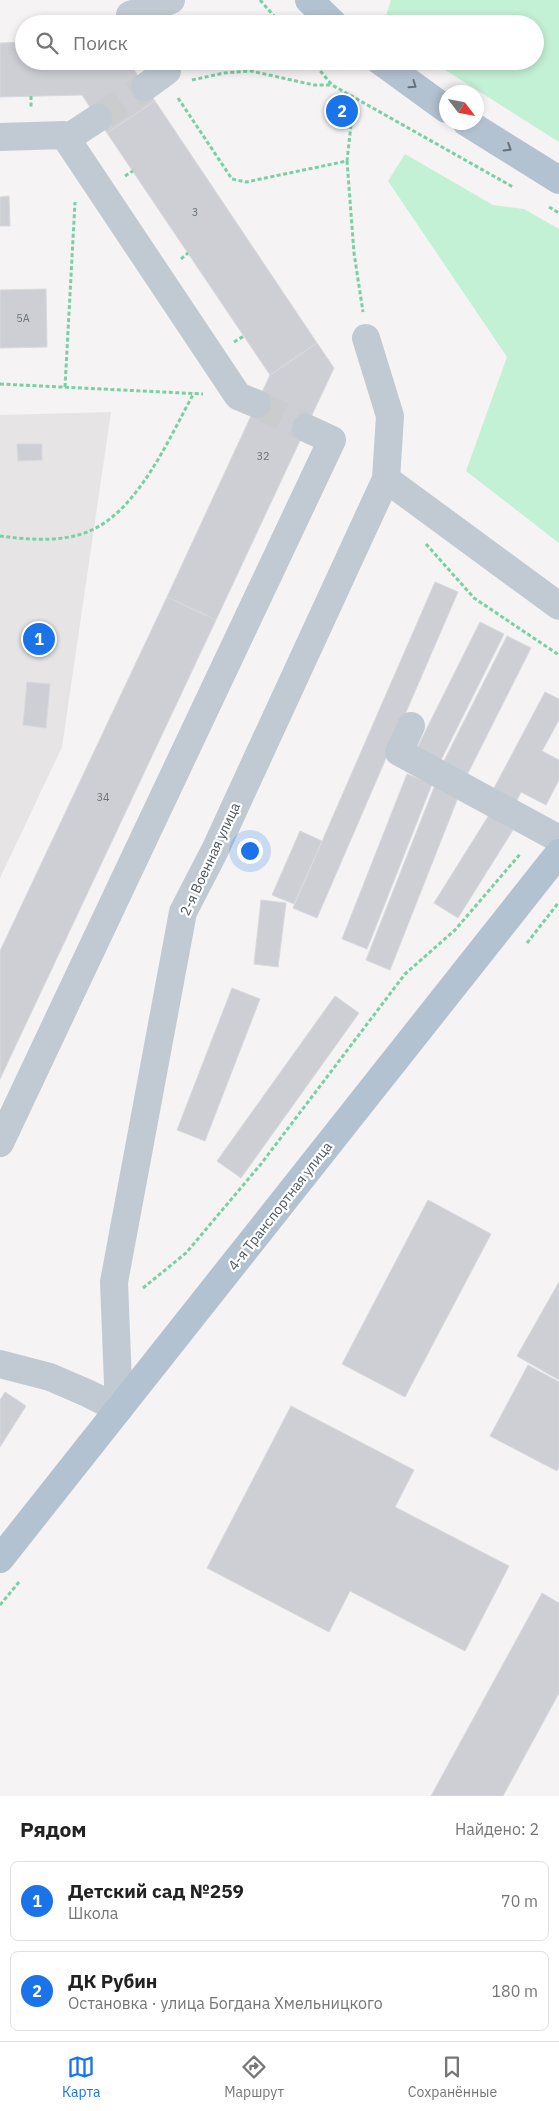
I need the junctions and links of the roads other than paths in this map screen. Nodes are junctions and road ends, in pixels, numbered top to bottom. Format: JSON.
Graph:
{"nodes":[{"id":1,"x":172,"y":0,"type":"edge"},
{"id":2,"x":310,"y":0,"type":"edge"},
{"id":3,"x":130,"y":15,"type":"edge"},
{"id":4,"x":325,"y":15,"type":"edge"},
{"id":5,"x":392,"y":70,"type":"edge"},
{"id":6,"x":439,"y":104,"type":"edge"},
{"id":7,"x":98,"y":118,"type":"tunnel mouth"},
{"id":8,"x":479,"y":130,"type":"edge"},
{"id":9,"x":0,"y":137,"type":"edge"},
{"id":10,"x":72,"y":148,"type":"junction"},
{"id":11,"x":559,"y":180,"type":"edge"},
{"id":12,"x":366,"y":338,"type":"road end"},
{"id":13,"x":248,"y":400,"type":"tunnel mouth"},
{"id":14,"x":306,"y":428,"type":"tunnel mouth"},
{"id":15,"x":386,"y":479,"type":"junction"},
{"id":16,"x":559,"y":606,"type":"edge"},
{"id":17,"x":411,"y":726,"type":"dead end"},
{"id":18,"x":550,"y":834,"type":"edge"},
{"id":19,"x":559,"y":853,"type":"edge"},
{"id":20,"x":0,"y":1143,"type":"edge"},
{"id":21,"x":0,"y":1364,"type":"edge"},
{"id":22,"x":119,"y":1409,"type":"junction"},
{"id":23,"x":0,"y":1559,"type":"edge"}],
"edges":[{"from":1,"to":3,"type":"street"},
{"from":2,"to":4,"type":"main road"},
{"from":5,"to":6,"type":"main road","one_way":true},
{"from":7,"to":10,"type":"street"},
{"from":8,"to":11,"type":"main road","one_way":true},
{"from":9,"to":10,"type":"street"},
{"from":10,"to":13,"type":"street"},
{"from":12,"to":15,"type":"street","name":"2-я Военная улица"},
{"from":14,"to":20,"type":"street"},
{"from":15,"to":16,"type":"street"},
{"from":15,"to":22,"type":"street","name":"2-я Военная улица"},
{"from":17,"to":18,"type":"street"},
{"from":19,"to":22,"type":"main road","name":"4-я Транспортная улица"},
{"from":21,"to":22,"type":"street"},
{"from":22,"to":23,"type":"main road","name":"4-я Транспортная улица"}]}
